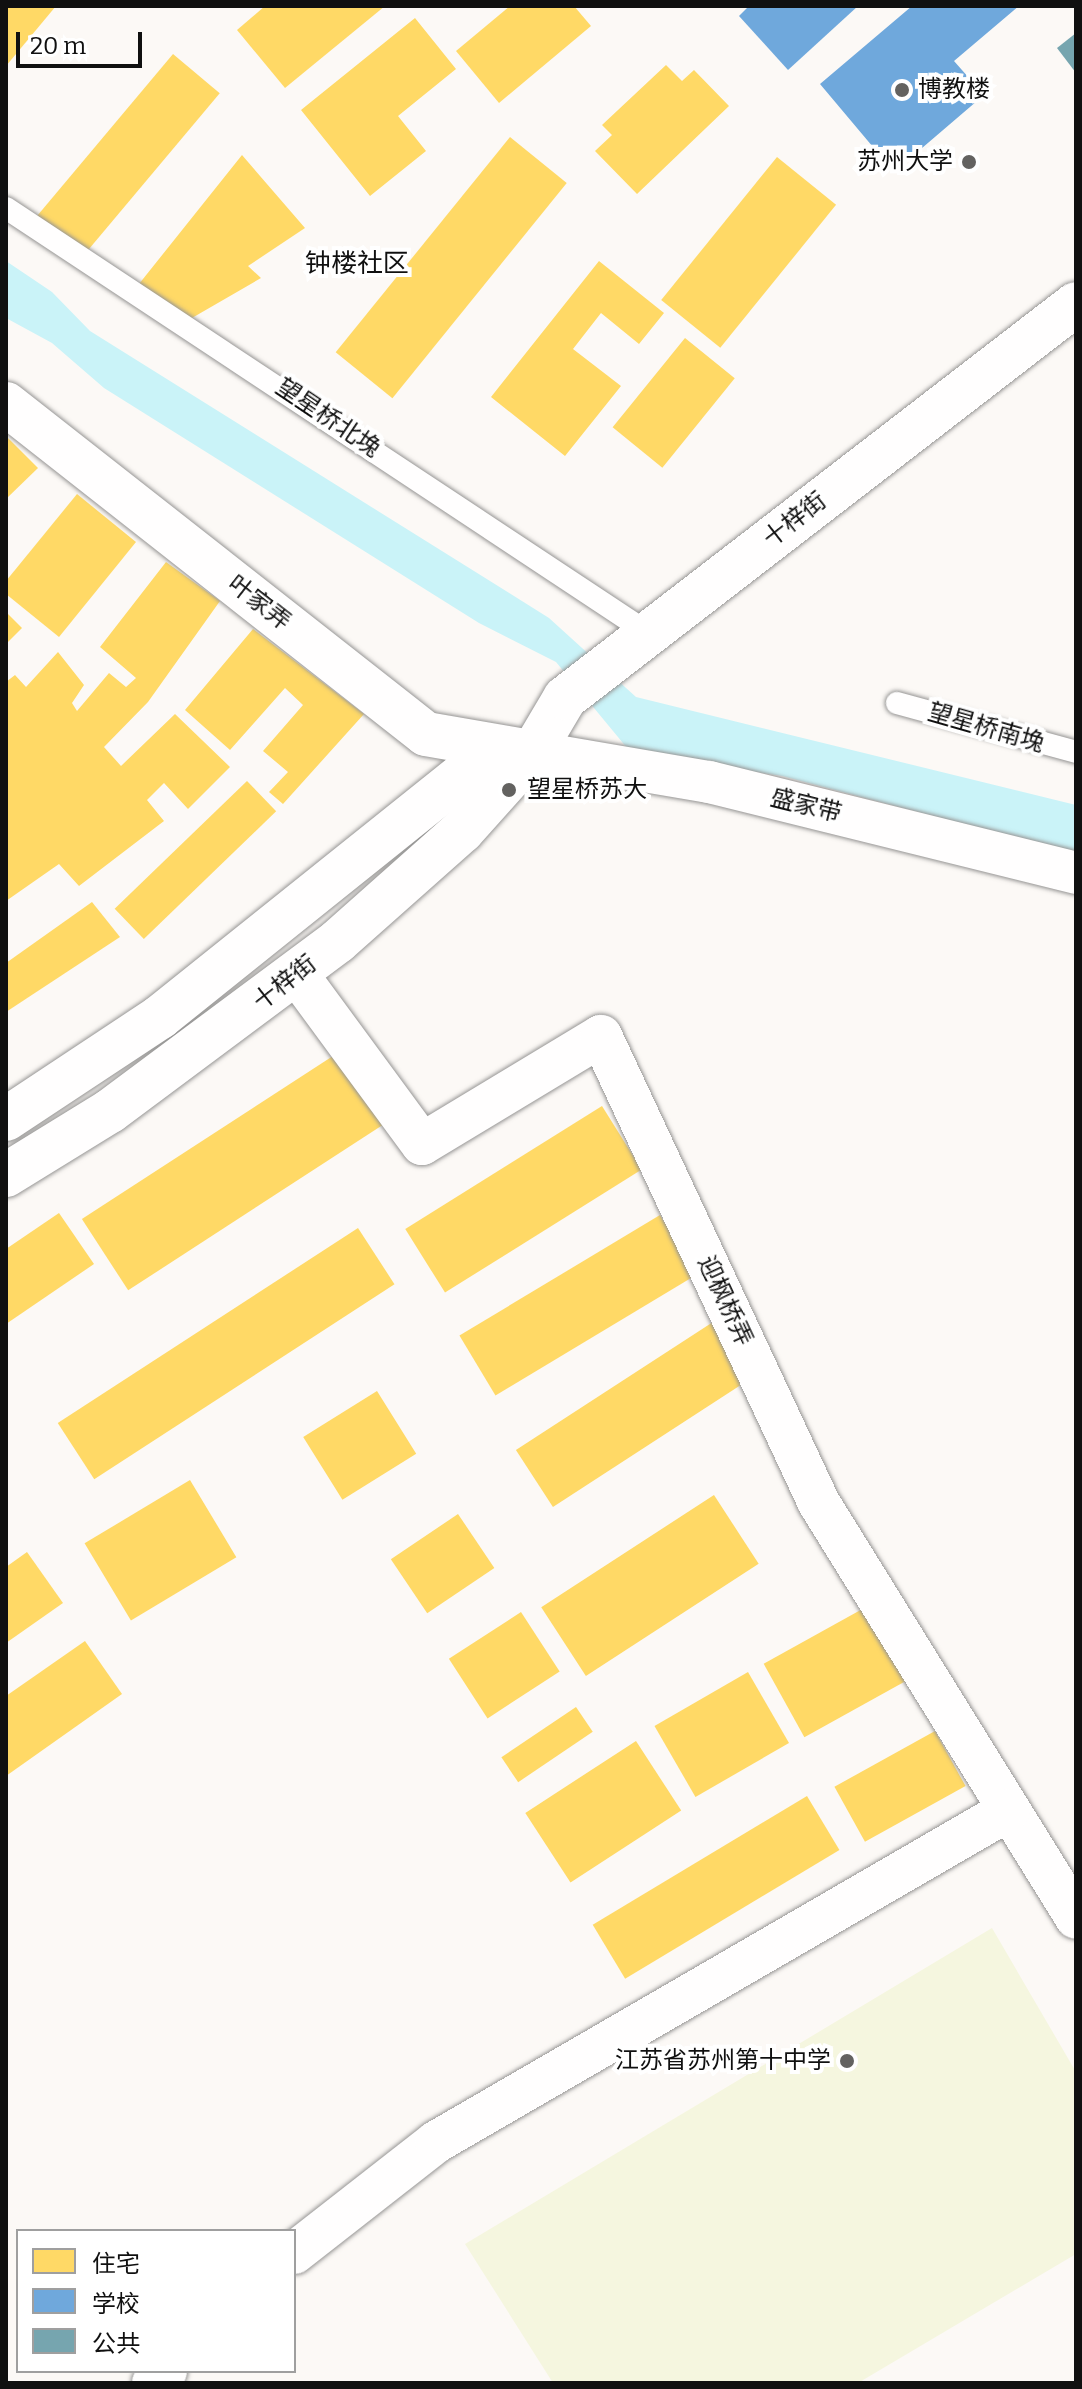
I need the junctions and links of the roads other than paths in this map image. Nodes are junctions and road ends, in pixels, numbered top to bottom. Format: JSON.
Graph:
{"nodes":[{"id":1,"x":6,"y":208,"type":"edge"},
{"id":2,"x":1076,"y":304,"type":"edge"},
{"id":3,"x":6,"y":404,"type":"edge"},
{"id":4,"x":632,"y":644,"type":"junction"},
{"id":5,"x":897,"y":703,"type":"dead end"},
{"id":6,"x":533,"y":752,"type":"junction"},
{"id":7,"x":1076,"y":752,"type":"edge"},
{"id":8,"x":1076,"y":873,"type":"edge"},
{"id":9,"x":297,"y":974,"type":"junction"},
{"id":10,"x":6,"y":1119,"type":"edge"},
{"id":11,"x":6,"y":1175,"type":"edge"},
{"id":12,"x":1009,"y":1810,"type":"junction"},
{"id":13,"x":1076,"y":1918,"type":"edge"},
{"id":14,"x":296,"y":2251,"type":"edge"}],
"edges":[{"from":1,"to":4,"type":"lane","name":"望星桥北堍"},
{"from":2,"to":4,"type":"street","name":"十梓街"},
{"from":3,"to":6,"type":"street","name":"叶家弄"},
{"from":4,"to":6,"type":"street","name":"十梓街"},
{"from":5,"to":7,"type":"lane","name":"望星桥南堍"},
{"from":6,"to":8,"type":"street","name":"盛家带"},
{"from":6,"to":9,"type":"street","name":"十梓街"},
{"from":6,"to":10,"type":"street"},
{"from":9,"to":11,"type":"street","name":"十梓街"},
{"from":9,"to":12,"type":"street","name":"迎枫桥弄"},
{"from":12,"to":13,"type":"street","name":"迎枫桥弄"},
{"from":12,"to":14,"type":"street"}]}
